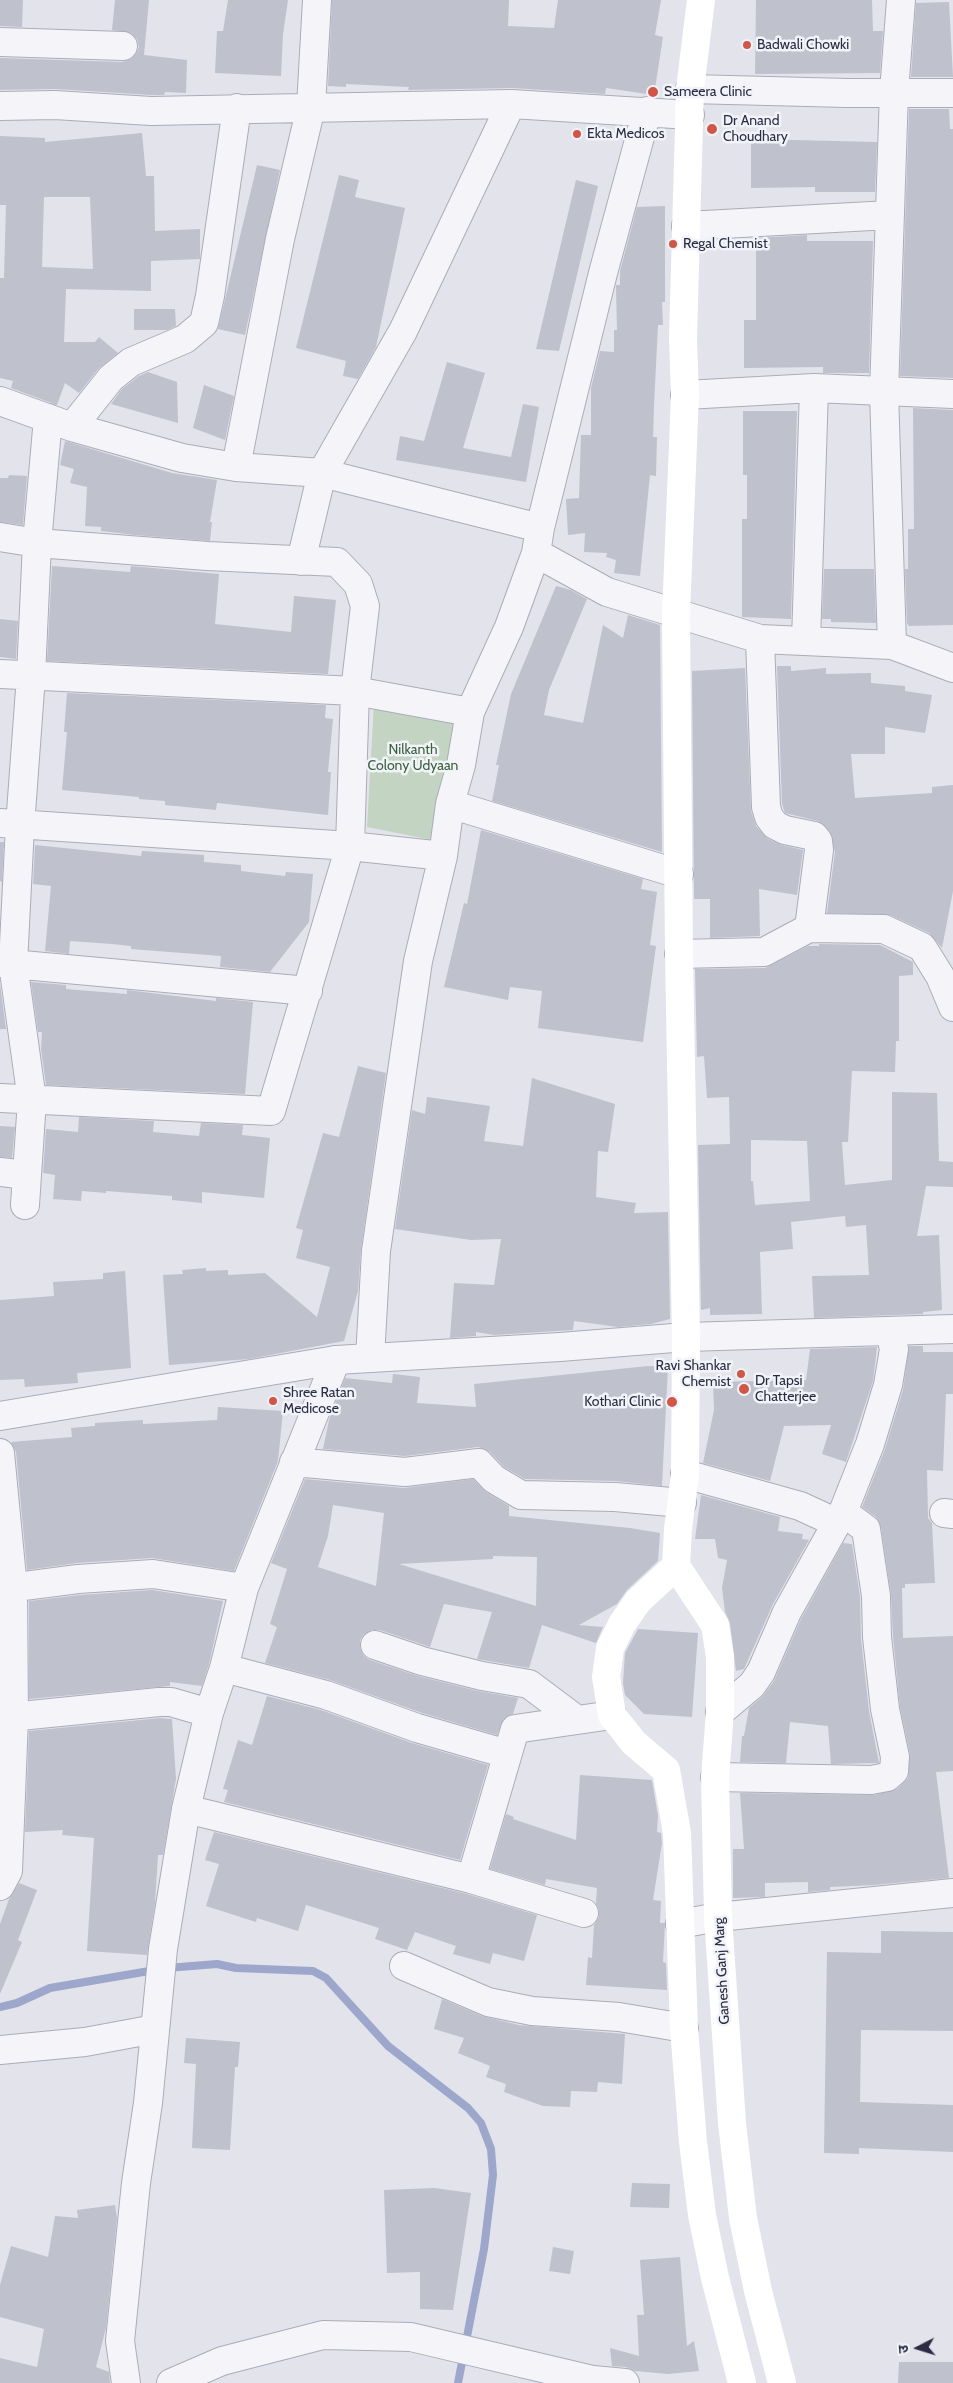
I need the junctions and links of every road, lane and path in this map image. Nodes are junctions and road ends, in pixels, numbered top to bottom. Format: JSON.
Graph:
{"nodes":[{"id":1,"x":316,"y":0,"type":"edge"},
{"id":2,"x":701,"y":0,"type":"edge"},
{"id":3,"x":901,"y":0,"type":"edge"},
{"id":4,"x":0,"y":42,"type":"edge"},
{"id":5,"x":123,"y":46,"type":"dead end"},
{"id":6,"x":894,"y":92,"type":"junction"},
{"id":7,"x":953,"y":93,"type":"edge"},
{"id":8,"x":690,"y":102,"type":"junction"},
{"id":9,"x":511,"y":104,"type":"junction"},
{"id":10,"x":0,"y":106,"type":"edge"},
{"id":11,"x":311,"y":107,"type":"junction"},
{"id":12,"x":237,"y":108,"type":"junction"},
{"id":13,"x":647,"y":111,"type":"junction"},
{"id":14,"x":890,"y":215,"type":"junction"},
{"id":15,"x":686,"y":226,"type":"junction"},
{"id":16,"x":814,"y":388,"type":"junction"},
{"id":17,"x":884,"y":392,"type":"junction"},
{"id":18,"x":953,"y":394,"type":"edge"},
{"id":19,"x":685,"y":395,"type":"junction"},
{"id":20,"x":0,"y":401,"type":"edge"},
{"id":21,"x":60,"y":423,"type":"junction"},
{"id":22,"x":236,"y":467,"type":"junction"},
{"id":23,"x":322,"y":473,"type":"junction"},
{"id":24,"x":0,"y":537,"type":"edge"},
{"id":25,"x":538,"y":540,"type":"junction"},
{"id":26,"x":37,"y":543,"type":"junction"},
{"id":27,"x":301,"y":561,"type":"junction"},
{"id":28,"x":676,"y":614,"type":"junction"},
{"id":29,"x":760,"y":638,"type":"junction"},
{"id":30,"x":806,"y":640,"type":"junction"},
{"id":31,"x":892,"y":645,"type":"junction"},
{"id":32,"x":953,"y":668,"type":"edge"},
{"id":33,"x":0,"y":674,"type":"edge"},
{"id":34,"x":31,"y":676,"type":"junction"},
{"id":35,"x":355,"y":691,"type":"junction"},
{"id":36,"x":470,"y":712,"type":"junction"},
{"id":37,"x":450,"y":804,"type":"junction"},
{"id":38,"x":10,"y":824,"type":"edge"},
{"id":39,"x":350,"y":846,"type":"junction"},
{"id":40,"x":443,"y":856,"type":"junction"},
{"id":41,"x":678,"y":874,"type":"junction"},
{"id":42,"x":809,"y":928,"type":"junction"},
{"id":43,"x":679,"y":954,"type":"junction"},
{"id":44,"x":6,"y":963,"type":"edge"},
{"id":45,"x":946,"y":974,"type":"edge"},
{"id":46,"x":308,"y":991,"type":"junction"},
{"id":47,"x":953,"y":1007,"type":"edge"},
{"id":48,"x":0,"y":1098,"type":"edge"},
{"id":49,"x":32,"y":1100,"type":"junction"},
{"id":50,"x":13,"y":1174,"type":"edge"},
{"id":51,"x":25,"y":1205,"type":"dead end"},
{"id":52,"x":953,"y":1329,"type":"edge"},
{"id":53,"x":890,"y":1332,"type":"junction"},
{"id":54,"x":686,"y":1337,"type":"junction"},
{"id":55,"x":370,"y":1358,"type":"junction"},
{"id":56,"x":336,"y":1360,"type":"junction"},
{"id":57,"x":0,"y":1416,"type":"edge"},
{"id":58,"x":0,"y":1453,"type":"edge"},
{"id":59,"x":294,"y":1462,"type":"junction"},
{"id":60,"x":685,"y":1474,"type":"junction"},
{"id":61,"x":682,"y":1503,"type":"junction"},
{"id":62,"x":840,"y":1517,"type":"junction"},
{"id":63,"x":676,"y":1566,"type":"junction"},
{"id":64,"x":7,"y":1588,"type":"edge"},
{"id":65,"x":244,"y":1588,"type":"junction"},
{"id":66,"x":375,"y":1645,"type":"dead end"},
{"id":67,"x":224,"y":1668,"type":"junction"},
{"id":68,"x":720,"y":1712,"type":"junction"},
{"id":69,"x":209,"y":1713,"type":"junction"},
{"id":70,"x":612,"y":1715,"type":"junction"},
{"id":71,"x":7,"y":1718,"type":"edge"},
{"id":72,"x":577,"y":1720,"type":"junction"},
{"id":73,"x":507,"y":1754,"type":"junction"},
{"id":74,"x":715,"y":1777,"type":"junction"},
{"id":75,"x":186,"y":1809,"type":"junction"},
{"id":76,"x":471,"y":1879,"type":"junction"},
{"id":77,"x":0,"y":1886,"type":"edge"},
{"id":78,"x":953,"y":1893,"type":"edge"},
{"id":79,"x":584,"y":1913,"type":"dead end"},
{"id":80,"x":718,"y":1917,"type":"junction"},
{"id":81,"x":680,"y":1924,"type":"junction"},
{"id":82,"x":404,"y":1966,"type":"dead end"},
{"id":83,"x":155,"y":2021,"type":"junction"},
{"id":84,"x":684,"y":2028,"type":"junction"},
{"id":85,"x":0,"y":2050,"type":"edge"},
{"id":86,"x":593,"y":2382,"type":"edge"},
{"id":87,"x":126,"y":2383,"type":"edge"},
{"id":88,"x":171,"y":2383,"type":"edge"},
{"id":89,"x":625,"y":2383,"type":"edge"},
{"id":90,"x":742,"y":2383,"type":"edge"},
{"id":91,"x":782,"y":2383,"type":"edge"}],
"edges":[{"from":1,"to":11,"type":"street"},
{"from":2,"to":8,"type":"main road"},
{"from":3,"to":6,"type":"street"},
{"from":4,"to":5,"type":"street"},
{"from":6,"to":7,"type":"street"},
{"from":6,"to":8,"type":"street"},
{"from":6,"to":14,"type":"street"},
{"from":8,"to":13,"type":"street"},
{"from":8,"to":15,"type":"main road"},
{"from":9,"to":11,"type":"street"},
{"from":9,"to":13,"type":"street"},
{"from":9,"to":23,"type":"street"},
{"from":10,"to":12,"type":"street"},
{"from":11,"to":12,"type":"street"},
{"from":11,"to":22,"type":"street"},
{"from":12,"to":21,"type":"street"},
{"from":13,"to":25,"type":"street"},
{"from":14,"to":15,"type":"street"},
{"from":14,"to":17,"type":"street"},
{"from":15,"to":19,"type":"main road"},
{"from":16,"to":17,"type":"street"},
{"from":16,"to":19,"type":"street"},
{"from":16,"to":30,"type":"street"},
{"from":17,"to":18,"type":"street"},
{"from":17,"to":31,"type":"street"},
{"from":19,"to":28,"type":"main road"},
{"from":20,"to":21,"type":"street"},
{"from":21,"to":22,"type":"street"},
{"from":21,"to":26,"type":"street"},
{"from":22,"to":23,"type":"street"},
{"from":23,"to":25,"type":"street"},
{"from":23,"to":27,"type":"street"},
{"from":24,"to":26,"type":"street"},
{"from":25,"to":28,"type":"street"},
{"from":25,"to":36,"type":"street"},
{"from":26,"to":27,"type":"street"},
{"from":26,"to":34,"type":"street"},
{"from":27,"to":35,"type":"street"},
{"from":28,"to":29,"type":"street"},
{"from":28,"to":41,"type":"main road"},
{"from":29,"to":30,"type":"street"},
{"from":29,"to":42,"type":"street"},
{"from":30,"to":31,"type":"street"},
{"from":31,"to":32,"type":"street"},
{"from":33,"to":34,"type":"street"},
{"from":34,"to":35,"type":"street"},
{"from":34,"to":38,"type":"street"},
{"from":35,"to":36,"type":"street"},
{"from":35,"to":39,"type":"street"},
{"from":36,"to":37,"type":"street"},
{"from":37,"to":40,"type":"street"},
{"from":37,"to":41,"type":"street"},
{"from":38,"to":39,"type":"street"},
{"from":38,"to":44,"type":"street"},
{"from":39,"to":40,"type":"street"},
{"from":39,"to":46,"type":"street"},
{"from":40,"to":55,"type":"street"},
{"from":41,"to":43,"type":"main road"},
{"from":42,"to":43,"type":"street"},
{"from":42,"to":45,"type":"street"},
{"from":43,"to":54,"type":"main road"},
{"from":44,"to":46,"type":"street"},
{"from":44,"to":49,"type":"street"},
{"from":45,"to":47,"type":"street"},
{"from":46,"to":49,"type":"street"},
{"from":48,"to":49,"type":"street"},
{"from":49,"to":50,"type":"street"},
{"from":50,"to":51,"type":"street"},
{"from":52,"to":53,"type":"street"},
{"from":53,"to":54,"type":"street"},
{"from":53,"to":62,"type":"street"},
{"from":54,"to":55,"type":"street"},
{"from":54,"to":60,"type":"main road"},
{"from":55,"to":56,"type":"street"},
{"from":56,"to":57,"type":"street"},
{"from":56,"to":59,"type":"street"},
{"from":58,"to":64,"type":"street"},
{"from":59,"to":61,"type":"street"},
{"from":59,"to":65,"type":"street"},
{"from":60,"to":61,"type":"main road"},
{"from":60,"to":62,"type":"street"},
{"from":61,"to":63,"type":"main road"},
{"from":62,"to":68,"type":"street"},
{"from":62,"to":74,"type":"street"},
{"from":63,"to":68,"type":"main road","name":"Ganesh Ganj Marg"},
{"from":63,"to":70,"type":"main road"},
{"from":64,"to":65,"type":"street"},
{"from":64,"to":71,"type":"street"},
{"from":65,"to":67,"type":"street"},
{"from":66,"to":72,"type":"street"},
{"from":67,"to":69,"type":"street"},
{"from":67,"to":73,"type":"street"},
{"from":68,"to":74,"type":"main road","name":"Ganesh Ganj Marg"},
{"from":69,"to":71,"type":"street"},
{"from":69,"to":75,"type":"street"},
{"from":70,"to":72,"type":"street"},
{"from":70,"to":81,"type":"main road"},
{"from":71,"to":77,"type":"street"},
{"from":72,"to":73,"type":"street"},
{"from":73,"to":76,"type":"street"},
{"from":74,"to":80,"type":"main road","name":"Ganesh Ganj Marg"},
{"from":75,"to":76,"type":"street"},
{"from":75,"to":83,"type":"street"},
{"from":76,"to":79,"type":"street"},
{"from":78,"to":80,"type":"street"},
{"from":80,"to":81,"type":"street"},
{"from":80,"to":91,"type":"main road","name":"Ganesh Ganj Marg"},
{"from":81,"to":84,"type":"main road"},
{"from":82,"to":84,"type":"street"},
{"from":83,"to":85,"type":"street"},
{"from":83,"to":87,"type":"street"},
{"from":84,"to":90,"type":"main road"},
{"from":86,"to":88,"type":"street"},
{"from":86,"to":89,"type":"street"}]}
